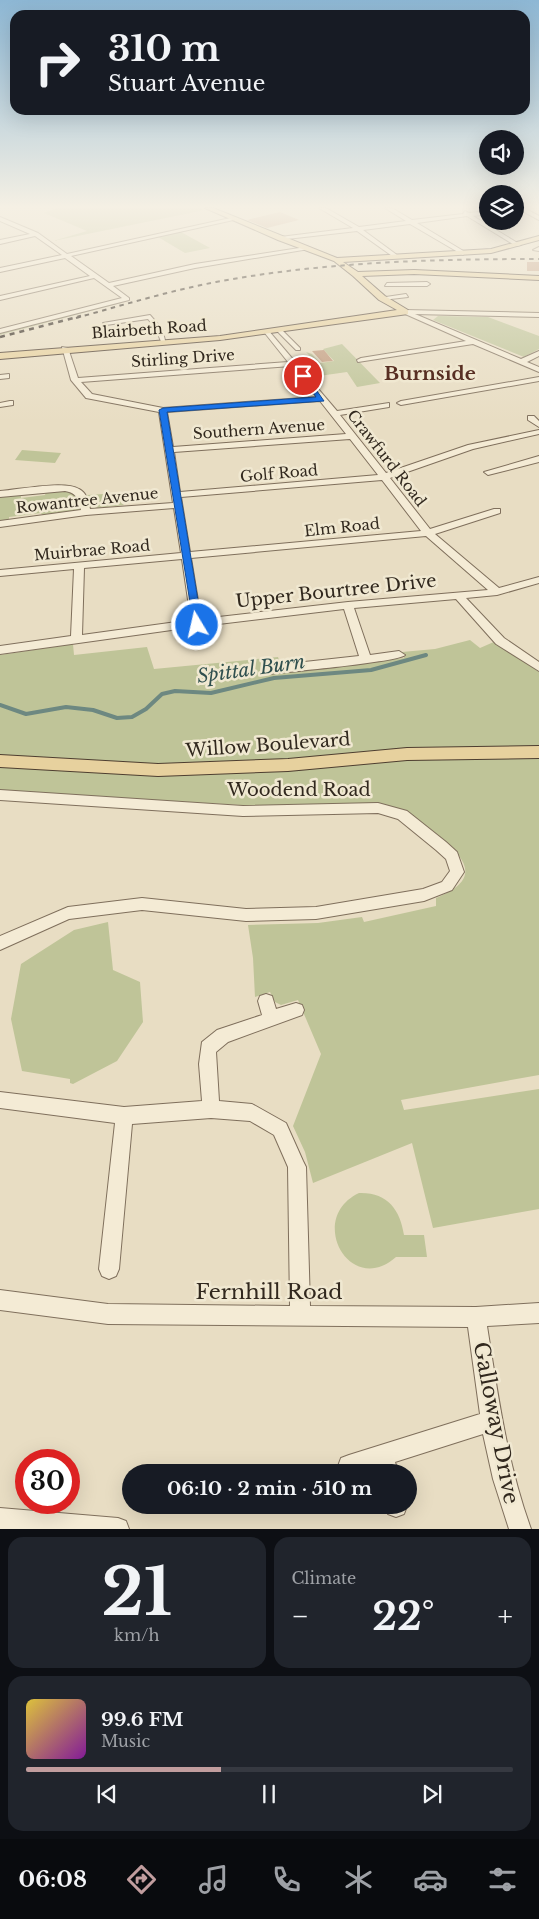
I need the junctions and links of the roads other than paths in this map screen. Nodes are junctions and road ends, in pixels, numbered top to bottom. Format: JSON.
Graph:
{"nodes":[{"id":1,"x":82,"y":279,"type":"edge"},
{"id":2,"x":101,"y":279,"type":"edge"},
{"id":3,"x":135,"y":279,"type":"edge"},
{"id":4,"x":362,"y":279,"type":"edge"},
{"id":5,"x":427,"y":284,"type":"dead end"},
{"id":6,"x":109,"y":285,"type":"junction"},
{"id":7,"x":387,"y":285,"type":"dead end"},
{"id":8,"x":399,"y":285,"type":"junction"},
{"id":9,"x":406,"y":296,"type":"junction"},
{"id":10,"x":0,"y":298,"type":"edge"},
{"id":11,"x":382,"y":298,"type":"junction"},
{"id":12,"x":406,"y":309,"type":"junction"},
{"id":13,"x":539,"y":315,"type":"edge"},
{"id":14,"x":106,"y":323,"type":"dead end"},
{"id":15,"x":278,"y":329,"type":"junction"},
{"id":16,"x":0,"y":331,"type":"edge"},
{"id":17,"x":266,"y":331,"type":"junction"},
{"id":18,"x":473,"y":342,"type":"junction"},
{"id":19,"x":164,"y":343,"type":"junction"},
{"id":20,"x":64,"y":348,"type":"junction"},
{"id":21,"x":298,"y":349,"type":"dead end"},
{"id":22,"x":539,"y":353,"type":"edge"},
{"id":23,"x":0,"y":356,"type":"edge"},
{"id":24,"x":361,"y":360,"type":"dead end"},
{"id":25,"x":521,"y":362,"type":"junction"},
{"id":26,"x":293,"y":364,"type":"junction"},
{"id":27,"x":539,"y":370,"type":"edge"},
{"id":28,"x":75,"y":380,"type":"junction"},
{"id":29,"x":539,"y":380,"type":"edge"},
{"id":30,"x":322,"y":399,"type":"junction"},
{"id":31,"x":10,"y":403,"type":"dead end"},
{"id":32,"x":401,"y":403,"type":"dead end"},
{"id":33,"x":0,"y":405,"type":"edge"},
{"id":34,"x":386,"y":405,"type":"dead end"},
{"id":35,"x":163,"y":410,"type":"junction"},
{"id":36,"x":335,"y":414,"type":"junction"},
{"id":37,"x":531,"y":418,"type":"dead end"},
{"id":38,"x":539,"y":426,"type":"edge"},
{"id":39,"x":539,"y":432,"type":"edge"},
{"id":40,"x":351,"y":436,"type":"junction"},
{"id":41,"x":168,"y":450,"type":"junction"},
{"id":42,"x":539,"y":459,"type":"edge"},
{"id":43,"x":488,"y":472,"type":"dead end"},
{"id":44,"x":384,"y":477,"type":"junction"},
{"id":45,"x":0,"y":494,"type":"edge"},
{"id":46,"x":176,"y":500,"type":"junction"},
{"id":47,"x":497,"y":511,"type":"dead end"},
{"id":48,"x":86,"y":512,"type":"junction"},
{"id":49,"x":0,"y":524,"type":"edge"},
{"id":50,"x":428,"y":533,"type":"junction"},
{"id":51,"x":187,"y":557,"type":"junction"},
{"id":52,"x":79,"y":566,"type":"junction"},
{"id":53,"x":0,"y":573,"type":"edge"},
{"id":54,"x":539,"y":580,"type":"edge"},
{"id":55,"x":497,"y":592,"type":"junction"},
{"id":56,"x":459,"y":596,"type":"junction"},
{"id":57,"x":348,"y":605,"type":"junction"},
{"id":58,"x":197,"y":625,"type":"junction"},
{"id":59,"x":76,"y":639,"type":"junction"},
{"id":60,"x":0,"y":650,"type":"edge"},
{"id":61,"x":399,"y":656,"type":"dead end"},
{"id":62,"x":366,"y":659,"type":"junction"},
{"id":63,"x":539,"y":668,"type":"edge"},
{"id":64,"x":268,"y":670,"type":"dead end"},
{"id":65,"x":539,"y":752,"type":"edge"},
{"id":66,"x":0,"y":761,"type":"edge"},
{"id":67,"x":0,"y":795,"type":"edge"},
{"id":68,"x":0,"y":943,"type":"edge"},
{"id":69,"x":266,"y":1001,"type":"dead end"},
{"id":70,"x":296,"y":1010,"type":"dead end"},
{"id":71,"x":272,"y":1019,"type":"junction"},
{"id":72,"x":0,"y":1100,"type":"edge"},
{"id":73,"x":211,"y":1109,"type":"junction"},
{"id":74,"x":124,"y":1116,"type":"junction"},
{"id":75,"x":109,"y":1269,"type":"dead end"},
{"id":76,"x":0,"y":1300,"type":"edge"},
{"id":77,"x":539,"y":1313,"type":"edge"},
{"id":78,"x":300,"y":1316,"type":"junction"},
{"id":79,"x":476,"y":1317,"type":"junction"},
{"id":80,"x":492,"y":1421,"type":"junction"},
{"id":81,"x":385,"y":1464,"type":"edge"},
{"id":82,"x":0,"y":1519,"type":"edge"},
{"id":83,"x":118,"y":1529,"type":"edge"},
{"id":84,"x":520,"y":1529,"type":"edge"}],
"edges":[{"from":1,"to":10,"type":"street"},
{"from":2,"to":6,"type":"street"},
{"from":3,"to":6,"type":"street"},
{"from":4,"to":11,"type":"main road"},
{"from":5,"to":8,"type":"street"},
{"from":6,"to":16,"type":"street"},
{"from":7,"to":8,"type":"street"},
{"from":8,"to":9,"type":"street"},
{"from":9,"to":11,"type":"street"},
{"from":9,"to":12,"type":"street"},
{"from":11,"to":12,"type":"main road"},
{"from":12,"to":13,"type":"street","name":"Blairbeth Road"},
{"from":12,"to":15,"type":"main road","name":"Blairbeth Road"},
{"from":12,"to":18,"type":"street"},
{"from":14,"to":19,"type":"street"},
{"from":15,"to":17,"type":"main road","name":"Blairbeth Road"},
{"from":15,"to":21,"type":"street"},
{"from":17,"to":19,"type":"main road","name":"Blairbeth Road"},
{"from":17,"to":26,"type":"street","name":"Crawfurd Road"},
{"from":18,"to":24,"type":"street"},
{"from":18,"to":25,"type":"street"},
{"from":19,"to":20,"type":"main road","name":"Blairbeth Road"},
{"from":20,"to":23,"type":"main road","name":"Blairbeth Road"},
{"from":20,"to":28,"type":"street"},
{"from":22,"to":25,"type":"street"},
{"from":25,"to":27,"type":"street"},
{"from":26,"to":28,"type":"street","name":"Stirling Drive"},
{"from":26,"to":30,"type":"street","name":"Crawfurd Road"},
{"from":28,"to":35,"type":"street"},
{"from":29,"to":32,"type":"street"},
{"from":30,"to":35,"type":"street"},
{"from":30,"to":36,"type":"street","name":"Crawfurd Road"},
{"from":31,"to":33,"type":"street"},
{"from":34,"to":36,"type":"street"},
{"from":35,"to":41,"type":"street"},
{"from":36,"to":40,"type":"street","name":"Crawfurd Road"},
{"from":37,"to":38,"type":"street"},
{"from":39,"to":44,"type":"street","name":"Golf Road"},
{"from":40,"to":41,"type":"street","name":"Southern Avenue"},
{"from":40,"to":44,"type":"street","name":"Crawfurd Road"},
{"from":41,"to":46,"type":"street"},
{"from":42,"to":43,"type":"street"},
{"from":44,"to":46,"type":"street","name":"Golf Road"},
{"from":44,"to":50,"type":"street","name":"Crawfurd Road"},
{"from":45,"to":48,"type":"street"},
{"from":46,"to":48,"type":"street","name":"Rowantree Avenue"},
{"from":46,"to":51,"type":"street"},
{"from":47,"to":50,"type":"street","name":"Elm Road"},
{"from":48,"to":49,"type":"street","name":"Rowantree Avenue"},
{"from":50,"to":51,"type":"street","name":"Elm Road"},
{"from":50,"to":55,"type":"street","name":"Crawfurd Road"},
{"from":51,"to":52,"type":"street","name":"Muirbrae Road"},
{"from":51,"to":58,"type":"street"},
{"from":52,"to":53,"type":"street","name":"Muirbrae Road"},
{"from":52,"to":59,"type":"street"},
{"from":54,"to":55,"type":"street","name":"Upper Bourtree Drive"},
{"from":55,"to":56,"type":"street","name":"Upper Bourtree Drive"},
{"from":56,"to":57,"type":"street","name":"Upper Bourtree Drive"},
{"from":56,"to":63,"type":"street"},
{"from":57,"to":58,"type":"street","name":"Upper Bourtree Drive"},
{"from":57,"to":62,"type":"street"},
{"from":58,"to":59,"type":"street","name":"Upper Bourtree Drive"},
{"from":59,"to":60,"type":"street","name":"Upper Bourtree Drive"},
{"from":61,"to":62,"type":"street"},
{"from":62,"to":64,"type":"street"},
{"from":65,"to":66,"type":"main road","name":"Willow Boulevard"},
{"from":67,"to":68,"type":"street","name":"Woodend Road"},
{"from":69,"to":71,"type":"street"},
{"from":70,"to":71,"type":"street"},
{"from":71,"to":73,"type":"street"},
{"from":72,"to":74,"type":"street"},
{"from":73,"to":74,"type":"street"},
{"from":73,"to":78,"type":"street"},
{"from":74,"to":75,"type":"street"},
{"from":76,"to":78,"type":"street","name":"Fernhill Road"},
{"from":77,"to":79,"type":"street","name":"Fernhill Road"},
{"from":78,"to":79,"type":"street","name":"Fernhill Road"},
{"from":79,"to":80,"type":"street","name":"Galloway Drive"},
{"from":80,"to":81,"type":"street"},
{"from":80,"to":84,"type":"street","name":"Galloway Drive"},
{"from":82,"to":83,"type":"street"}]}
